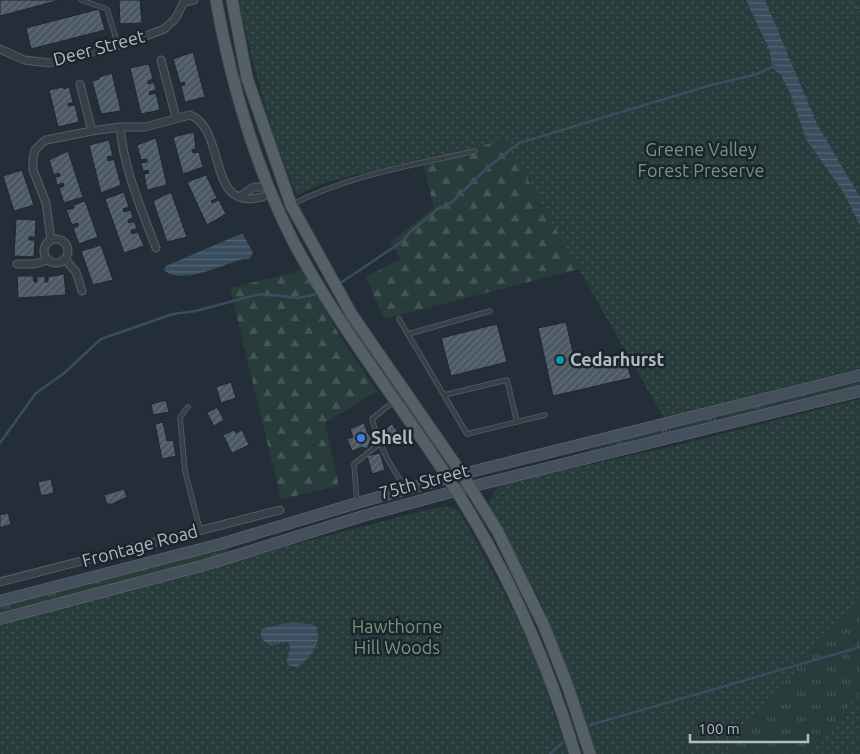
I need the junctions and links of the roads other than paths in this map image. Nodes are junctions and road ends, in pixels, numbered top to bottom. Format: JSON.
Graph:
{"nodes":[{"id":1,"x":81,"y":0,"type":"edge"},
{"id":2,"x":194,"y":0,"type":"edge"},
{"id":3,"x":216,"y":0,"type":"edge"},
{"id":4,"x":232,"y":0,"type":"edge"},
{"id":5,"x":185,"y":1,"type":"edge"},
{"id":6,"x":118,"y":45,"type":"junction"},
{"id":7,"x":0,"y":49,"type":"edge"},
{"id":8,"x":161,"y":60,"type":"dead end"},
{"id":9,"x":80,"y":84,"type":"dead end"},
{"id":10,"x":176,"y":118,"type":"junction"},
{"id":11,"x":120,"y":127,"type":"junction"},
{"id":12,"x":92,"y":131,"type":"junction"},
{"id":13,"x":475,"y":151,"type":"dead end"},
{"id":14,"x":282,"y":182,"type":"junction"},
{"id":15,"x":269,"y":187,"type":"junction"},
{"id":16,"x":240,"y":197,"type":"junction"},
{"id":17,"x":291,"y":205,"type":"junction"},
{"id":18,"x":51,"y":240,"type":"junction"},
{"id":19,"x":156,"y":248,"type":"dead end"},
{"id":20,"x":65,"y":259,"type":"junction"},
{"id":21,"x":48,"y":260,"type":"junction"},
{"id":22,"x":17,"y":264,"type":"dead end"},
{"id":23,"x":82,"y":290,"type":"dead end"},
{"id":24,"x":490,"y":312,"type":"dead end"},
{"id":25,"x":399,"y":319,"type":"dead end"},
{"id":26,"x":408,"y":334,"type":"junction"},
{"id":27,"x":860,"y":375,"type":"edge"},
{"id":28,"x":860,"y":391,"type":"edge"},
{"id":29,"x":444,"y":394,"type":"junction"},
{"id":30,"x":394,"y":401,"type":"junction"},
{"id":31,"x":188,"y":407,"type":"dead end"},
{"id":32,"x":545,"y":414,"type":"dead end"},
{"id":33,"x":517,"y":422,"type":"junction"},
{"id":34,"x":379,"y":444,"type":"junction"},
{"id":35,"x":462,"y":474,"type":"junction"},
{"id":36,"x":448,"y":478,"type":"junction"},
{"id":37,"x":470,"y":486,"type":"junction"},
{"id":38,"x":407,"y":489,"type":"junction"},
{"id":39,"x":456,"y":491,"type":"junction"},
{"id":40,"x":357,"y":503,"type":"junction"},
{"id":41,"x":280,"y":510,"type":"dead end"},
{"id":42,"x":200,"y":530,"type":"junction"},
{"id":43,"x":0,"y":582,"type":"edge"},
{"id":44,"x":0,"y":602,"type":"edge"},
{"id":45,"x":0,"y":618,"type":"edge"},
{"id":46,"x":575,"y":754,"type":"edge"},
{"id":47,"x":590,"y":754,"type":"edge"}],
"edges":[{"from":1,"to":6,"type":"lane"},
{"from":2,"to":5,"type":"street"},
{"from":3,"to":15,"type":"main road"},
{"from":4,"to":14,"type":"main road"},
{"from":5,"to":6,"type":"street","name":"Deer Street"},
{"from":6,"to":7,"type":"street","name":"Deer Street"},
{"from":8,"to":10,"type":"street"},
{"from":9,"to":12,"type":"street"},
{"from":10,"to":11,"type":"street"},
{"from":10,"to":16,"type":"street"},
{"from":11,"to":12,"type":"street"},
{"from":11,"to":19,"type":"street"},
{"from":12,"to":18,"type":"street"},
{"from":13,"to":17,"type":"lane"},
{"from":14,"to":15,"type":"lane"},
{"from":14,"to":17,"type":"main road"},
{"from":15,"to":16,"type":"street"},
{"from":15,"to":16,"type":"street"},
{"from":15,"to":30,"type":"main road"},
{"from":17,"to":35,"type":"main road"},
{"from":18,"to":20,"type":"street"},
{"from":18,"to":21,"type":"street"},
{"from":20,"to":21,"type":"street"},
{"from":20,"to":23,"type":"street"},
{"from":21,"to":22,"type":"street"},
{"from":24,"to":26,"type":"lane"},
{"from":25,"to":26,"type":"lane"},
{"from":26,"to":29,"type":"lane"},
{"from":27,"to":35,"type":"main road","name":"75th Street"},
{"from":28,"to":37,"type":"main road","name":"75th Street"},
{"from":29,"to":33,"type":"lane"},
{"from":29,"to":33,"type":"lane"},
{"from":30,"to":34,"type":"lane"},
{"from":30,"to":36,"type":"main road"},
{"from":31,"to":42,"type":"lane"},
{"from":32,"to":33,"type":"lane"},
{"from":34,"to":38,"type":"lane"},
{"from":34,"to":40,"type":"lane"},
{"from":35,"to":36,"type":"main road","name":"75th Street"},
{"from":35,"to":37,"type":"main road"},
{"from":36,"to":38,"type":"main road","name":"75th Street"},
{"from":36,"to":39,"type":"main road"},
{"from":37,"to":39,"type":"main road","name":"75th Street"},
{"from":37,"to":47,"type":"main road"},
{"from":38,"to":40,"type":"main road","name":"75th Street"},
{"from":39,"to":45,"type":"main road","name":"75th Street"},
{"from":39,"to":46,"type":"main road"},
{"from":40,"to":44,"type":"main road","name":"75th Street"},
{"from":41,"to":42,"type":"street","name":"Frontage Road"},
{"from":42,"to":43,"type":"street","name":"Frontage Road"}]}
